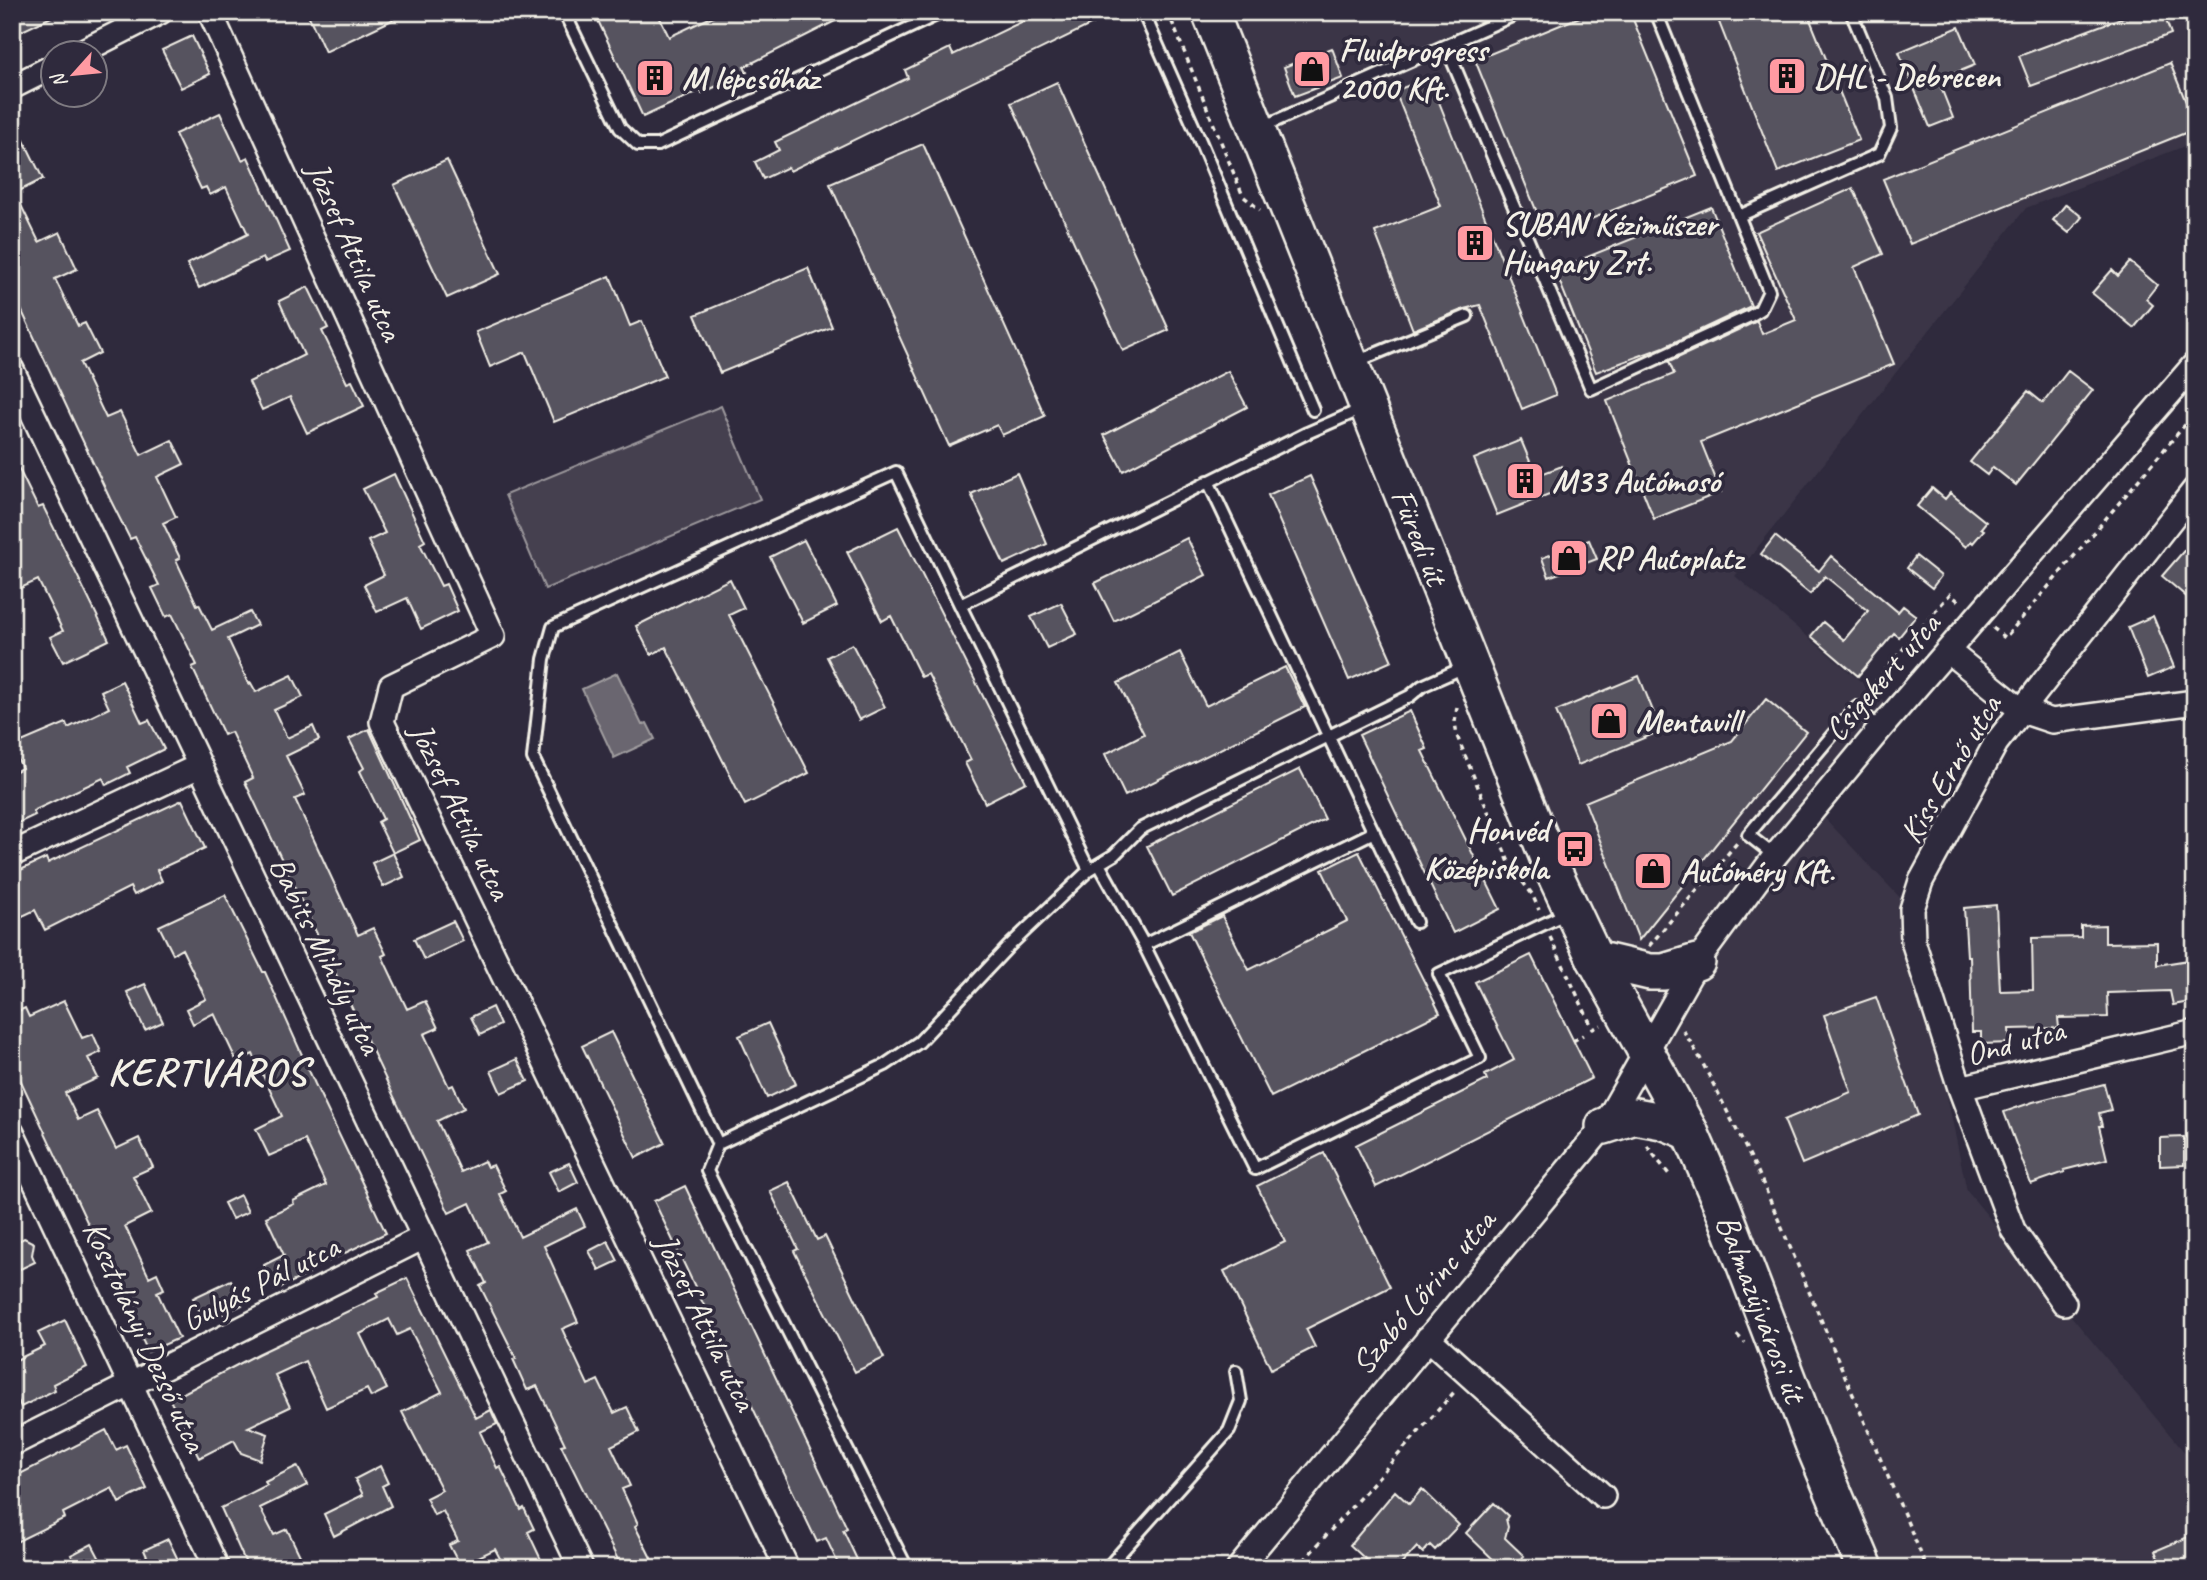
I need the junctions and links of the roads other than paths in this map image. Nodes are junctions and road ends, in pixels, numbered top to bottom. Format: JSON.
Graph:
{"nodes":[{"id":1,"x":160,"y":12,"type":"edge"},
{"id":2,"x":210,"y":12,"type":"edge"},
{"id":3,"x":564,"y":12,"type":"edge"},
{"id":4,"x":943,"y":12,"type":"edge"},
{"id":5,"x":1143,"y":12,"type":"edge"},
{"id":6,"x":1210,"y":12,"type":"edge"},
{"id":7,"x":1521,"y":12,"type":"edge"},
{"id":8,"x":1656,"y":12,"type":"edge"},
{"id":9,"x":1851,"y":12,"type":"edge"},
{"id":10,"x":108,"y":38,"type":"edge"},
{"id":11,"x":1446,"y":46,"type":"junction"},
{"id":12,"x":38,"y":74,"type":"edge"},
{"id":13,"x":12,"y":87,"type":"edge"},
{"id":14,"x":1257,"y":130,"type":"junction"},
{"id":15,"x":1739,"y":216,"type":"junction"},
{"id":16,"x":1467,"y":316,"type":"dead end"},
{"id":17,"x":1351,"y":363,"type":"junction"},
{"id":18,"x":2195,"y":364,"type":"edge"},
{"id":19,"x":12,"y":370,"type":"edge"},
{"id":20,"x":1368,"y":407,"type":"junction"},
{"id":21,"x":1313,"y":410,"type":"dead end"},
{"id":22,"x":1208,"y":481,"type":"junction"},
{"id":23,"x":2195,"y":489,"type":"edge"},
{"id":24,"x":960,"y":605,"type":"junction"},
{"id":25,"x":1948,"y":651,"type":"junction"},
{"id":26,"x":1471,"y":664,"type":"junction"},
{"id":27,"x":2195,"y":702,"type":"edge"},
{"id":28,"x":2022,"y":711,"type":"junction"},
{"id":29,"x":1880,"y":729,"type":"junction"},
{"id":30,"x":1329,"y":736,"type":"junction"},
{"id":31,"x":199,"y":766,"type":"junction"},
{"id":32,"x":1374,"y":832,"type":"junction"},
{"id":33,"x":12,"y":854,"type":"edge"},
{"id":34,"x":1775,"y":856,"type":"junction"},
{"id":35,"x":1099,"y":864,"type":"junction"},
{"id":36,"x":1089,"y":870,"type":"junction"},
{"id":37,"x":1572,"y":910,"type":"junction"},
{"id":38,"x":1416,"y":922,"type":"dead end"},
{"id":39,"x":1144,"y":945,"type":"junction"},
{"id":40,"x":1595,"y":959,"type":"junction"},
{"id":41,"x":1697,"y":962,"type":"junction"},
{"id":42,"x":2195,"y":1031,"type":"edge"},
{"id":43,"x":1647,"y":1053,"type":"junction"},
{"id":44,"x":1960,"y":1088,"type":"junction"},
{"id":45,"x":1604,"y":1126,"type":"junction"},
{"id":46,"x":1690,"y":1132,"type":"junction"},
{"id":47,"x":12,"y":1133,"type":"edge"},
{"id":48,"x":718,"y":1144,"type":"junction"},
{"id":49,"x":425,"y":1237,"type":"junction"},
{"id":50,"x":2064,"y":1303,"type":"dead end"},
{"id":51,"x":1428,"y":1338,"type":"junction"},
{"id":52,"x":1236,"y":1371,"type":"dead end"},
{"id":53,"x":131,"y":1385,"type":"junction"},
{"id":54,"x":12,"y":1444,"type":"edge"},
{"id":55,"x":1602,"y":1496,"type":"dead end"},
{"id":56,"x":217,"y":1568,"type":"edge"},
{"id":57,"x":582,"y":1568,"type":"edge"},
{"id":58,"x":787,"y":1568,"type":"edge"},
{"id":59,"x":907,"y":1568,"type":"edge"},
{"id":60,"x":1107,"y":1568,"type":"edge"},
{"id":61,"x":1240,"y":1568,"type":"edge"},
{"id":62,"x":1865,"y":1568,"type":"edge"}],
"edges":[{"from":1,"to":10,"type":"street"},
{"from":2,"to":58,"type":"street","name":"József Attila utca"},
{"from":3,"to":4,"type":"lane"},
{"from":5,"to":21,"type":"lane"},
{"from":6,"to":14,"type":"main road","name":"Füredi út"},
{"from":7,"to":11,"type":"lane"},
{"from":8,"to":15,"type":"lane"},
{"from":9,"to":15,"type":"lane"},
{"from":11,"to":14,"type":"lane"},
{"from":11,"to":15,"type":"lane"},
{"from":12,"to":13,"type":"street"},
{"from":14,"to":17,"type":"main road","name":"Füredi út"},
{"from":16,"to":17,"type":"lane"},
{"from":17,"to":20,"type":"main road","name":"Füredi út"},
{"from":18,"to":25,"type":"street","name":"Csigekert utca"},
{"from":19,"to":31,"type":"street","name":"Babits Mihály utca"},
{"from":20,"to":22,"type":"lane"},
{"from":20,"to":26,"type":"main road","name":"Füredi út"},
{"from":22,"to":24,"type":"lane"},
{"from":22,"to":30,"type":"lane"},
{"from":23,"to":28,"type":"street","name":"Kiss Ernő utca"},
{"from":24,"to":36,"type":"lane"},
{"from":24,"to":48,"type":"lane"},
{"from":25,"to":28,"type":"street"},
{"from":25,"to":29,"type":"street","name":"Csigekert utca"},
{"from":26,"to":30,"type":"lane"},
{"from":26,"to":37,"type":"main road","name":"Füredi út"},
{"from":27,"to":28,"type":"street"},
{"from":28,"to":44,"type":"street","name":"Kiss Ernő utca"},
{"from":29,"to":34,"type":"street","name":"Csigekert utca"},
{"from":29,"to":34,"type":"lane"},
{"from":30,"to":32,"type":"lane"},
{"from":30,"to":35,"type":"lane"},
{"from":31,"to":33,"type":"street"},
{"from":31,"to":49,"type":"street","name":"Babits Mihály utca"},
{"from":32,"to":38,"type":"lane"},
{"from":32,"to":39,"type":"lane"},
{"from":34,"to":41,"type":"street","name":"Csigekert utca"},
{"from":35,"to":36,"type":"lane"},
{"from":35,"to":39,"type":"lane"},
{"from":36,"to":48,"type":"lane"},
{"from":37,"to":39,"type":"lane"},
{"from":37,"to":40,"type":"main road","name":"Füredi út"},
{"from":40,"to":41,"type":"main road"},
{"from":40,"to":43,"type":"main road","name":"Füredi út"},
{"from":41,"to":43,"type":"street","name":"Csigekert utca"},
{"from":42,"to":44,"type":"street","name":"Ond utca"},
{"from":43,"to":45,"type":"street","name":"Szabó Lőrinc utca"},
{"from":43,"to":46,"type":"main road","name":"Balmazújvárosi út"},
{"from":44,"to":50,"type":"street","name":"Ond utca"},
{"from":45,"to":46,"type":"main road"},
{"from":45,"to":51,"type":"street","name":"Szabó Lőrinc utca"},
{"from":46,"to":62,"type":"main road","name":"Balmazújvárosi út"},
{"from":47,"to":53,"type":"street","name":"Kosztolányi Dezső utca"},
{"from":48,"to":59,"type":"lane"},
{"from":49,"to":53,"type":"street","name":"Gulyás Pál utca"},
{"from":49,"to":57,"type":"street","name":"Babits Mihály utca"},
{"from":51,"to":55,"type":"street"},
{"from":51,"to":61,"type":"street","name":"Szabó Lőrinc utca"},
{"from":52,"to":60,"type":"lane"},
{"from":53,"to":54,"type":"street","name":"Gulyás Pál utca"},
{"from":53,"to":56,"type":"street","name":"Kosztolányi Dezső utca"}]}
